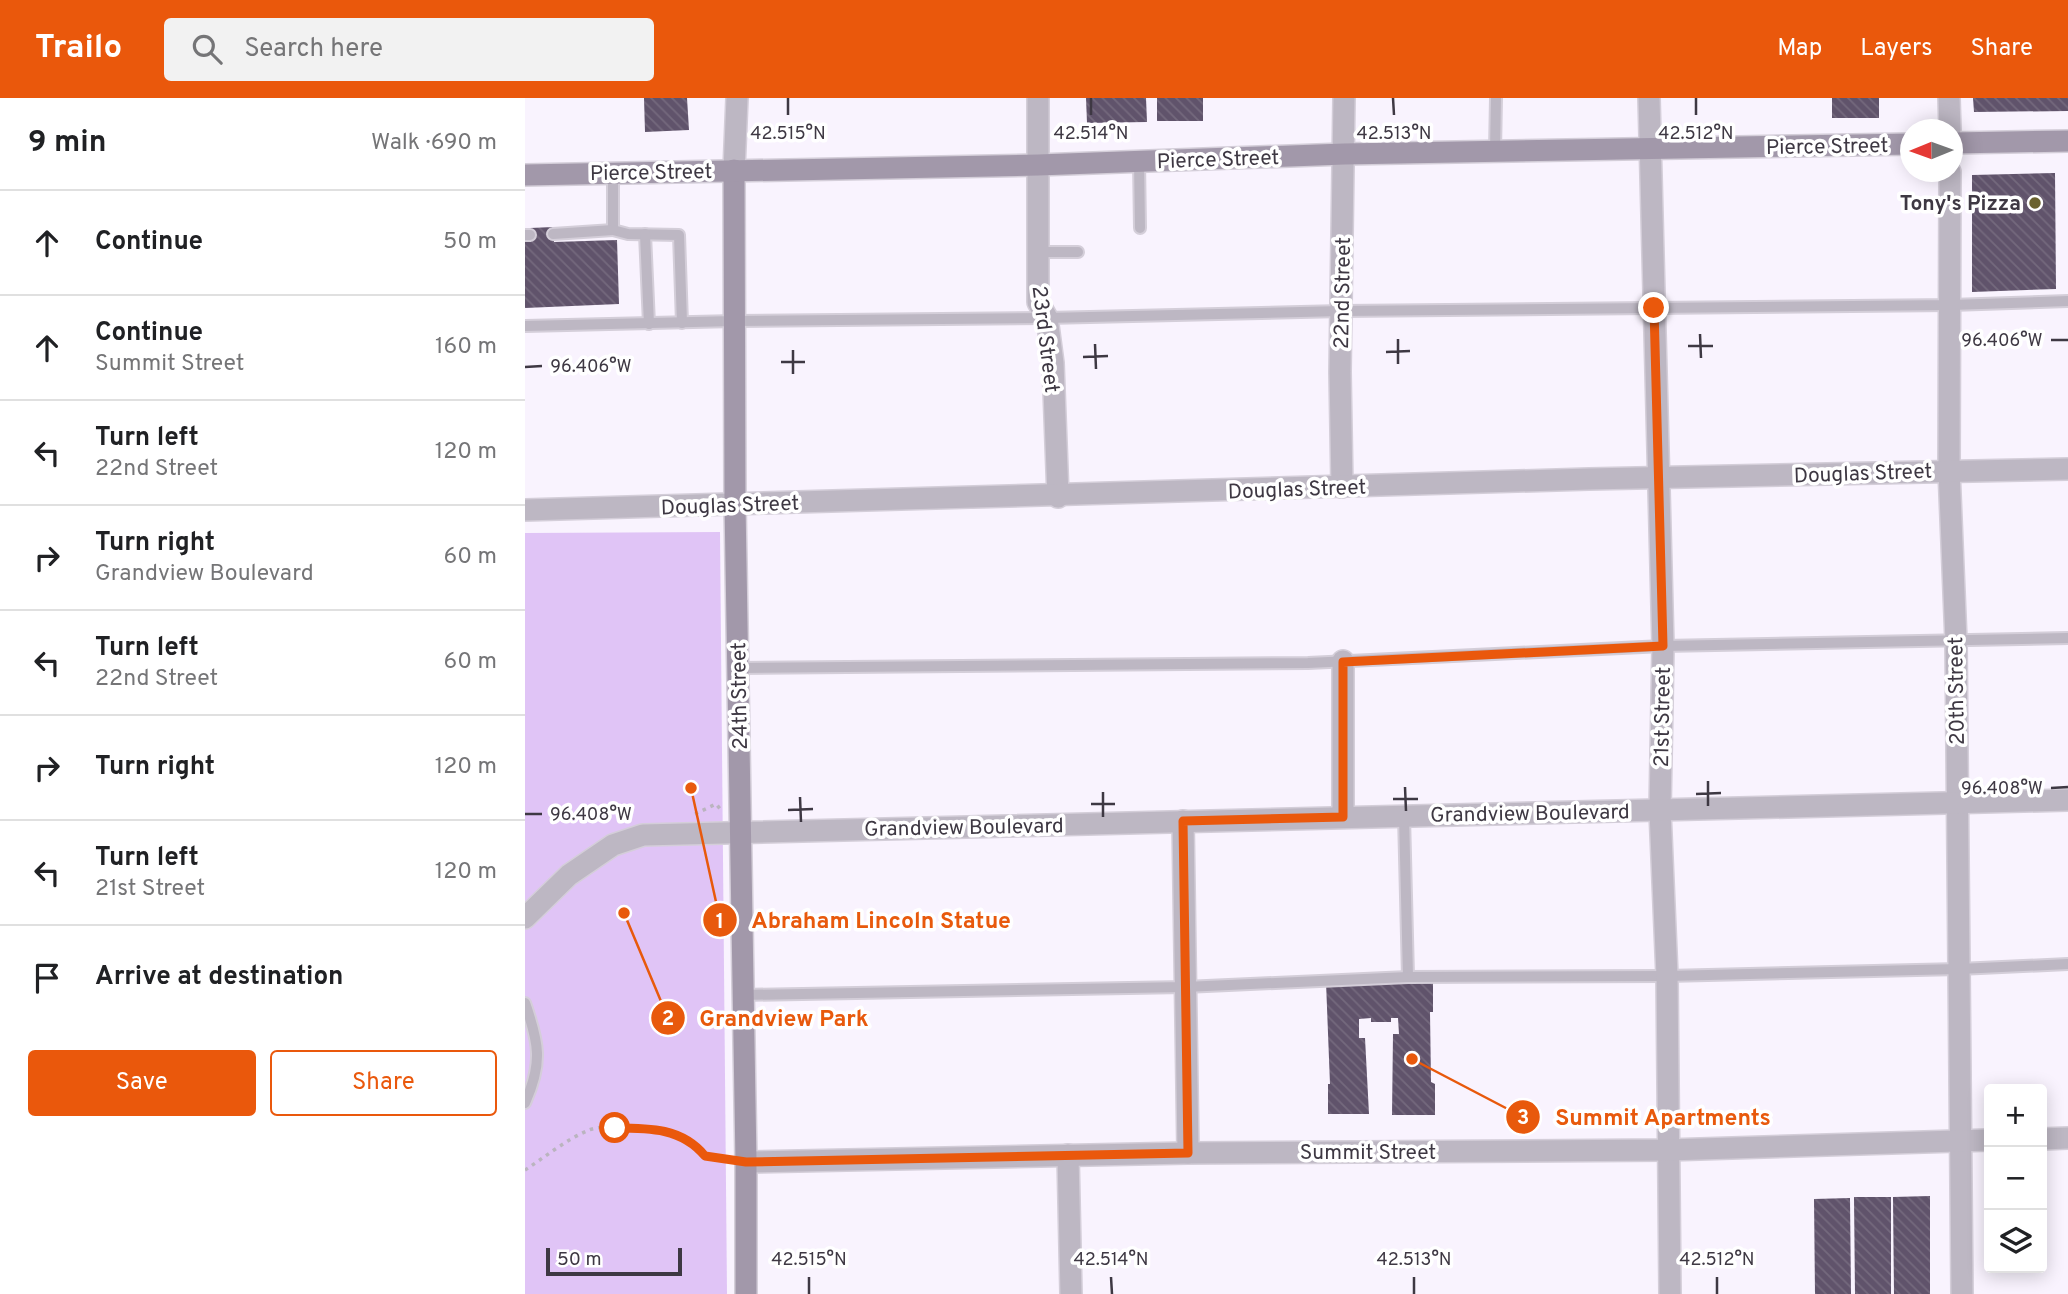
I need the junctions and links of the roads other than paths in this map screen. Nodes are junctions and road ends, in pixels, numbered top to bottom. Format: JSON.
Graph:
{"nodes":[{"id":1,"x":737,"y":98,"type":"edge"},
{"id":2,"x":1038,"y":98,"type":"edge"},
{"id":3,"x":1344,"y":98,"type":"edge"},
{"id":4,"x":1496,"y":98,"type":"edge"},
{"id":5,"x":1649,"y":98,"type":"edge"},
{"id":6,"x":1949,"y":98,"type":"edge"},
{"id":7,"x":1950,"y":119,"type":"edge"},
{"id":8,"x":2068,"y":141,"type":"edge"},
{"id":9,"x":1963,"y":143,"type":"edge"},
{"id":10,"x":1900,"y":144,"type":"edge"},
{"id":11,"x":1650,"y":149,"type":"junction"},
{"id":12,"x":1495,"y":152,"type":"junction"},
{"id":13,"x":1344,"y":154,"type":"junction"},
{"id":14,"x":1139,"y":162,"type":"junction"},
{"id":15,"x":1038,"y":165,"type":"junction"},
{"id":16,"x":734,"y":170,"type":"junction"},
{"id":17,"x":613,"y":173,"type":"junction"},
{"id":18,"x":525,"y":175,"type":"edge"},
{"id":19,"x":1950,"y":182,"type":"edge"},
{"id":20,"x":1140,"y":228,"type":"dead end"},
{"id":21,"x":613,"y":230,"type":"junction"},
{"id":22,"x":553,"y":234,"type":"dead end"},
{"id":23,"x":645,"y":234,"type":"junction"},
{"id":24,"x":1037,"y":252,"type":"junction"},
{"id":25,"x":1078,"y":252,"type":"dead end"},
{"id":26,"x":2068,"y":301,"type":"edge"},
{"id":27,"x":1951,"y":305,"type":"junction"},
{"id":28,"x":1654,"y":308,"type":"junction"},
{"id":29,"x":1342,"y":311,"type":"junction"},
{"id":30,"x":1047,"y":318,"type":"junction"},
{"id":31,"x":735,"y":321,"type":"junction"},
{"id":32,"x":682,"y":323,"type":"junction"},
{"id":33,"x":649,"y":324,"type":"junction"},
{"id":34,"x":525,"y":326,"type":"edge"},
{"id":35,"x":2068,"y":469,"type":"edge"},
{"id":36,"x":1949,"y":470,"type":"junction"},
{"id":37,"x":1660,"y":479,"type":"junction"},
{"id":38,"x":1342,"y":487,"type":"junction"},
{"id":39,"x":1058,"y":496,"type":"junction"},
{"id":40,"x":735,"y":504,"type":"junction"},
{"id":41,"x":525,"y":510,"type":"edge"},
{"id":42,"x":2068,"y":638,"type":"edge"},
{"id":43,"x":1956,"y":641,"type":"junction"},
{"id":44,"x":1663,"y":646,"type":"junction"},
{"id":45,"x":1343,"y":662,"type":"junction"},
{"id":46,"x":739,"y":668,"type":"junction"},
{"id":47,"x":2068,"y":800,"type":"edge"},
{"id":48,"x":1958,"y":802,"type":"junction"},
{"id":49,"x":1660,"y":811,"type":"junction"},
{"id":50,"x":1403,"y":816,"type":"junction"},
{"id":51,"x":1343,"y":817,"type":"junction"},
{"id":52,"x":1183,"y":821,"type":"junction"},
{"id":53,"x":741,"y":832,"type":"junction"},
{"id":54,"x":525,"y":918,"type":"edge"},
{"id":55,"x":2068,"y":964,"type":"edge"},
{"id":56,"x":1959,"y":969,"type":"junction"},
{"id":57,"x":1667,"y":976,"type":"junction"},
{"id":58,"x":1408,"y":977,"type":"junction"},
{"id":59,"x":1185,"y":987,"type":"junction"},
{"id":60,"x":743,"y":995,"type":"junction"},
{"id":61,"x":525,"y":1003,"type":"edge"},
{"id":62,"x":525,"y":1103,"type":"edge"},
{"id":63,"x":2068,"y":1138,"type":"edge"},
{"id":64,"x":2047,"y":1139,"type":"edge"},
{"id":65,"x":1984,"y":1140,"type":"edge"},
{"id":66,"x":1960,"y":1141,"type":"junction"},
{"id":67,"x":1668,"y":1150,"type":"junction"},
{"id":68,"x":1188,"y":1153,"type":"junction"},
{"id":69,"x":1068,"y":1155,"type":"junction"},
{"id":70,"x":746,"y":1162,"type":"junction"},
{"id":71,"x":745,"y":1294,"type":"edge"},
{"id":72,"x":1071,"y":1294,"type":"edge"},
{"id":73,"x":1670,"y":1294,"type":"edge"},
{"id":74,"x":1962,"y":1294,"type":"edge"}],
"edges":[{"from":1,"to":16,"type":"street","name":"24th Street"},
{"from":2,"to":15,"type":"street","name":"23rd Street"},
{"from":3,"to":13,"type":"street","name":"22nd Street"},
{"from":4,"to":12,"type":"lane"},
{"from":5,"to":11,"type":"street","name":"21st Street"},
{"from":6,"to":7,"type":"street"},
{"from":8,"to":9,"type":"main road"},
{"from":10,"to":11,"type":"main road","name":"Pierce Street"},
{"from":11,"to":12,"type":"main road","name":"Pierce Street"},
{"from":11,"to":28,"type":"street","name":"21st Street"},
{"from":12,"to":13,"type":"main road","name":"Pierce Street"},
{"from":13,"to":14,"type":"main road","name":"Pierce Street"},
{"from":13,"to":29,"type":"street","name":"22nd Street"},
{"from":14,"to":15,"type":"main road","name":"Pierce Street"},
{"from":14,"to":20,"type":"lane"},
{"from":15,"to":16,"type":"main road","name":"Pierce Street"},
{"from":15,"to":24,"type":"street","name":"23rd Street"},
{"from":16,"to":17,"type":"main road","name":"Pierce Street"},
{"from":16,"to":31,"type":"main road","name":"24th Street"},
{"from":17,"to":18,"type":"main road","name":"Pierce Street"},
{"from":17,"to":21,"type":"lane"},
{"from":19,"to":27,"type":"street","name":"20th Street"},
{"from":21,"to":22,"type":"lane"},
{"from":21,"to":23,"type":"lane"},
{"from":23,"to":32,"type":"lane"},
{"from":23,"to":33,"type":"lane"},
{"from":24,"to":25,"type":"lane"},
{"from":24,"to":30,"type":"street","name":"23rd Street"},
{"from":26,"to":27,"type":"lane"},
{"from":27,"to":28,"type":"lane"},
{"from":27,"to":36,"type":"street","name":"20th Street"},
{"from":28,"to":29,"type":"lane"},
{"from":28,"to":37,"type":"street","name":"21st Street"},
{"from":29,"to":30,"type":"lane"},
{"from":29,"to":38,"type":"street","name":"22nd Street"},
{"from":30,"to":31,"type":"lane"},
{"from":30,"to":39,"type":"street","name":"23rd Street"},
{"from":31,"to":32,"type":"lane"},
{"from":31,"to":40,"type":"main road","name":"24th Street"},
{"from":32,"to":33,"type":"lane"},
{"from":33,"to":34,"type":"lane"},
{"from":35,"to":36,"type":"street","name":"Douglas Street"},
{"from":36,"to":37,"type":"street","name":"Douglas Street"},
{"from":36,"to":43,"type":"street","name":"20th Street"},
{"from":37,"to":38,"type":"street","name":"Douglas Street"},
{"from":37,"to":44,"type":"street","name":"21st Street"},
{"from":38,"to":39,"type":"street","name":"Douglas Street"},
{"from":39,"to":40,"type":"street","name":"Douglas Street"},
{"from":40,"to":41,"type":"street","name":"Douglas Street"},
{"from":40,"to":46,"type":"main road","name":"24th Street"},
{"from":42,"to":43,"type":"lane"},
{"from":43,"to":44,"type":"lane"},
{"from":43,"to":48,"type":"street","name":"20th Street"},
{"from":44,"to":45,"type":"lane"},
{"from":44,"to":49,"type":"street","name":"21st Street"},
{"from":45,"to":46,"type":"lane"},
{"from":45,"to":51,"type":"street"},
{"from":46,"to":53,"type":"main road","name":"24th Street"},
{"from":47,"to":48,"type":"street","name":"Grandview Boulevard"},
{"from":48,"to":49,"type":"street","name":"Grandview Boulevard"},
{"from":48,"to":56,"type":"street","name":"20th Street"},
{"from":49,"to":50,"type":"street","name":"Grandview Boulevard"},
{"from":49,"to":57,"type":"street","name":"21st Street"},
{"from":50,"to":51,"type":"street","name":"Grandview Boulevard"},
{"from":50,"to":58,"type":"lane"},
{"from":51,"to":52,"type":"street","name":"Grandview Boulevard"},
{"from":52,"to":53,"type":"street","name":"Grandview Boulevard"},
{"from":52,"to":59,"type":"street"},
{"from":53,"to":54,"type":"street","name":"Grandview Boulevard"},
{"from":53,"to":60,"type":"main road","name":"24th Street"},
{"from":55,"to":56,"type":"lane"},
{"from":56,"to":57,"type":"lane"},
{"from":56,"to":66,"type":"street","name":"20th Street"},
{"from":57,"to":58,"type":"lane"},
{"from":57,"to":67,"type":"street","name":"21st Street"},
{"from":58,"to":59,"type":"lane"},
{"from":59,"to":60,"type":"lane"},
{"from":59,"to":68,"type":"street"},
{"from":60,"to":70,"type":"main road","name":"24th Street"},
{"from":61,"to":62,"type":"lane"},
{"from":63,"to":64,"type":"street"},
{"from":65,"to":66,"type":"street","name":"Summit Street"},
{"from":66,"to":67,"type":"street","name":"Summit Street"},
{"from":66,"to":74,"type":"street","name":"20th Street"},
{"from":67,"to":68,"type":"street","name":"Summit Street"},
{"from":67,"to":73,"type":"street","name":"21st Street"},
{"from":68,"to":69,"type":"street","name":"Summit Street"},
{"from":69,"to":70,"type":"street","name":"Summit Street"},
{"from":69,"to":72,"type":"street"},
{"from":70,"to":71,"type":"main road","name":"24th Street"}]}
